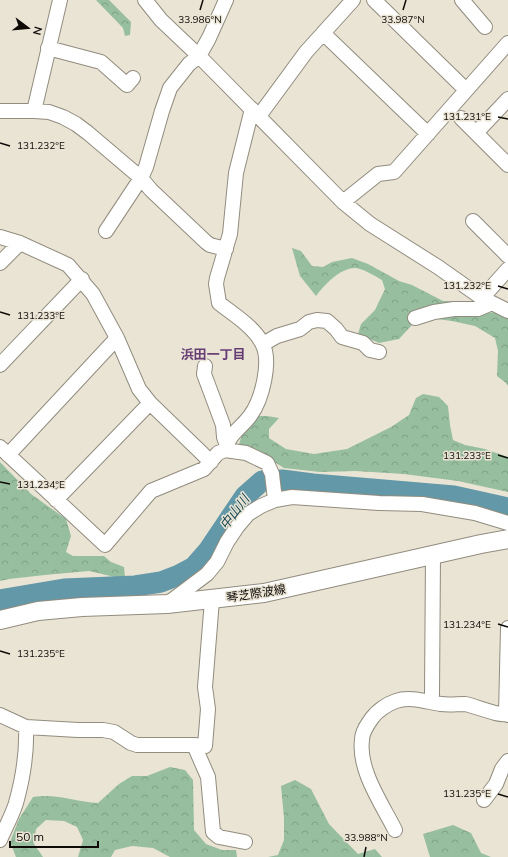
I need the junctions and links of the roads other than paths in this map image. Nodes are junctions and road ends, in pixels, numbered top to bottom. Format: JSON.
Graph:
{"nodes":[{"id":1,"x":60,"y":0,"type":"edge"},
{"id":2,"x":145,"y":0,"type":"edge"},
{"id":3,"x":226,"y":0,"type":"edge"},
{"id":4,"x":353,"y":0,"type":"edge"},
{"id":5,"x":374,"y":0,"type":"edge"},
{"id":6,"x":463,"y":1,"type":"edge"},
{"id":7,"x":485,"y":27,"type":"dead end"},
{"id":8,"x":323,"y":33,"type":"junction"},
{"id":9,"x":508,"y":43,"type":"edge"},
{"id":10,"x":48,"y":48,"type":"junction"},
{"id":11,"x":199,"y":56,"type":"junction"},
{"id":12,"x":134,"y":78,"type":"dead end"},
{"id":13,"x":466,"y":90,"type":"junction"},
{"id":14,"x":506,"y":104,"type":"edge"},
{"id":15,"x":0,"y":111,"type":"edge"},
{"id":16,"x":34,"y":111,"type":"junction"},
{"id":17,"x":256,"y":113,"type":"junction"},
{"id":18,"x":461,"y":118,"type":"dead end"},
{"id":19,"x":476,"y":133,"type":"junction"},
{"id":20,"x":428,"y":134,"type":"junction"},
{"id":21,"x":508,"y":165,"type":"edge"},
{"id":22,"x":141,"y":178,"type":"junction"},
{"id":23,"x":343,"y":202,"type":"junction"},
{"id":24,"x":473,"y":222,"type":"dead end"},
{"id":25,"x":106,"y":231,"type":"dead end"},
{"id":26,"x":0,"y":237,"type":"edge"},
{"id":27,"x":20,"y":243,"type":"junction"},
{"id":28,"x":226,"y":249,"type":"junction"},
{"id":29,"x":508,"y":256,"type":"edge"},
{"id":30,"x":0,"y":263,"type":"edge"},
{"id":31,"x":508,"y":269,"type":"edge"},
{"id":32,"x":82,"y":280,"type":"junction"},
{"id":33,"x":487,"y":301,"type":"junction"},
{"id":34,"x":508,"y":311,"type":"edge"},
{"id":35,"x":416,"y":318,"type":"dead end"},
{"id":36,"x":117,"y":338,"type":"junction"},
{"id":37,"x":263,"y":344,"type":"junction"},
{"id":38,"x":379,"y":352,"type":"dead end"},
{"id":39,"x":0,"y":365,"type":"edge"},
{"id":40,"x":205,"y":366,"type":"dead end"},
{"id":41,"x":150,"y":403,"type":"junction"},
{"id":42,"x":226,"y":446,"type":"junction"},
{"id":43,"x":4,"y":451,"type":"edge"},
{"id":44,"x":211,"y":462,"type":"junction"},
{"id":45,"x":275,"y":495,"type":"junction"},
{"id":46,"x":56,"y":500,"type":"junction"},
{"id":47,"x":508,"y":538,"type":"edge"},
{"id":48,"x":432,"y":555,"type":"junction"},
{"id":49,"x":212,"y":600,"type":"junction"},
{"id":50,"x":167,"y":604,"type":"junction"},
{"id":51,"x":0,"y":620,"type":"edge"},
{"id":52,"x":508,"y":628,"type":"edge"},
{"id":53,"x":431,"y":702,"type":"junction"},
{"id":54,"x":0,"y":715,"type":"edge"},
{"id":55,"x":507,"y":715,"type":"edge"},
{"id":56,"x":26,"y":727,"type":"junction"},
{"id":57,"x":194,"y":744,"type":"junction"},
{"id":58,"x":508,"y":761,"type":"edge"},
{"id":59,"x":484,"y":800,"type":"dead end"},
{"id":60,"x":395,"y":830,"type":"dead end"},
{"id":61,"x":0,"y":840,"type":"edge"},
{"id":62,"x":245,"y":842,"type":"dead end"}],
"edges":[{"from":1,"to":10,"type":"street"},
{"from":2,"to":11,"type":"street"},
{"from":3,"to":11,"type":"street"},
{"from":4,"to":8,"type":"street"},
{"from":5,"to":13,"type":"street"},
{"from":6,"to":7,"type":"street"},
{"from":8,"to":17,"type":"street"},
{"from":8,"to":20,"type":"street"},
{"from":9,"to":13,"type":"street"},
{"from":10,"to":12,"type":"street"},
{"from":10,"to":16,"type":"street"},
{"from":11,"to":17,"type":"street"},
{"from":11,"to":22,"type":"street"},
{"from":13,"to":20,"type":"street"},
{"from":14,"to":19,"type":"street"},
{"from":15,"to":16,"type":"street"},
{"from":16,"to":22,"type":"street"},
{"from":17,"to":23,"type":"street"},
{"from":17,"to":28,"type":"street"},
{"from":18,"to":19,"type":"street"},
{"from":19,"to":21,"type":"street"},
{"from":20,"to":23,"type":"street"},
{"from":22,"to":25,"type":"street"},
{"from":22,"to":28,"type":"street"},
{"from":23,"to":33,"type":"street"},
{"from":24,"to":29,"type":"street"},
{"from":26,"to":27,"type":"street"},
{"from":27,"to":30,"type":"street"},
{"from":27,"to":32,"type":"street"},
{"from":28,"to":37,"type":"street"},
{"from":31,"to":33,"type":"street"},
{"from":32,"to":36,"type":"street"},
{"from":32,"to":39,"type":"street"},
{"from":33,"to":34,"type":"street"},
{"from":33,"to":35,"type":"street"},
{"from":36,"to":41,"type":"street"},
{"from":36,"to":43,"type":"street"},
{"from":37,"to":38,"type":"street"},
{"from":37,"to":42,"type":"street"},
{"from":40,"to":42,"type":"street"},
{"from":41,"to":44,"type":"street"},
{"from":41,"to":46,"type":"street"},
{"from":42,"to":44,"type":"street"},
{"from":42,"to":45,"type":"street"},
{"from":43,"to":46,"type":"street"},
{"from":44,"to":46,"type":"street"},
{"from":45,"to":47,"type":"street"},
{"from":45,"to":50,"type":"street"},
{"from":47,"to":48,"type":"main road","name":"琴芝際波線"},
{"from":48,"to":49,"type":"main road","name":"琴芝際波線"},
{"from":48,"to":53,"type":"street"},
{"from":49,"to":50,"type":"main road","name":"琴芝際波線"},
{"from":49,"to":57,"type":"street"},
{"from":50,"to":51,"type":"main road","name":"琴芝際波線"},
{"from":52,"to":55,"type":"street"},
{"from":53,"to":55,"type":"street"},
{"from":53,"to":60,"type":"street"},
{"from":54,"to":56,"type":"street"},
{"from":56,"to":57,"type":"street"},
{"from":56,"to":61,"type":"street"},
{"from":57,"to":62,"type":"street"},
{"from":58,"to":59,"type":"street"}]}
